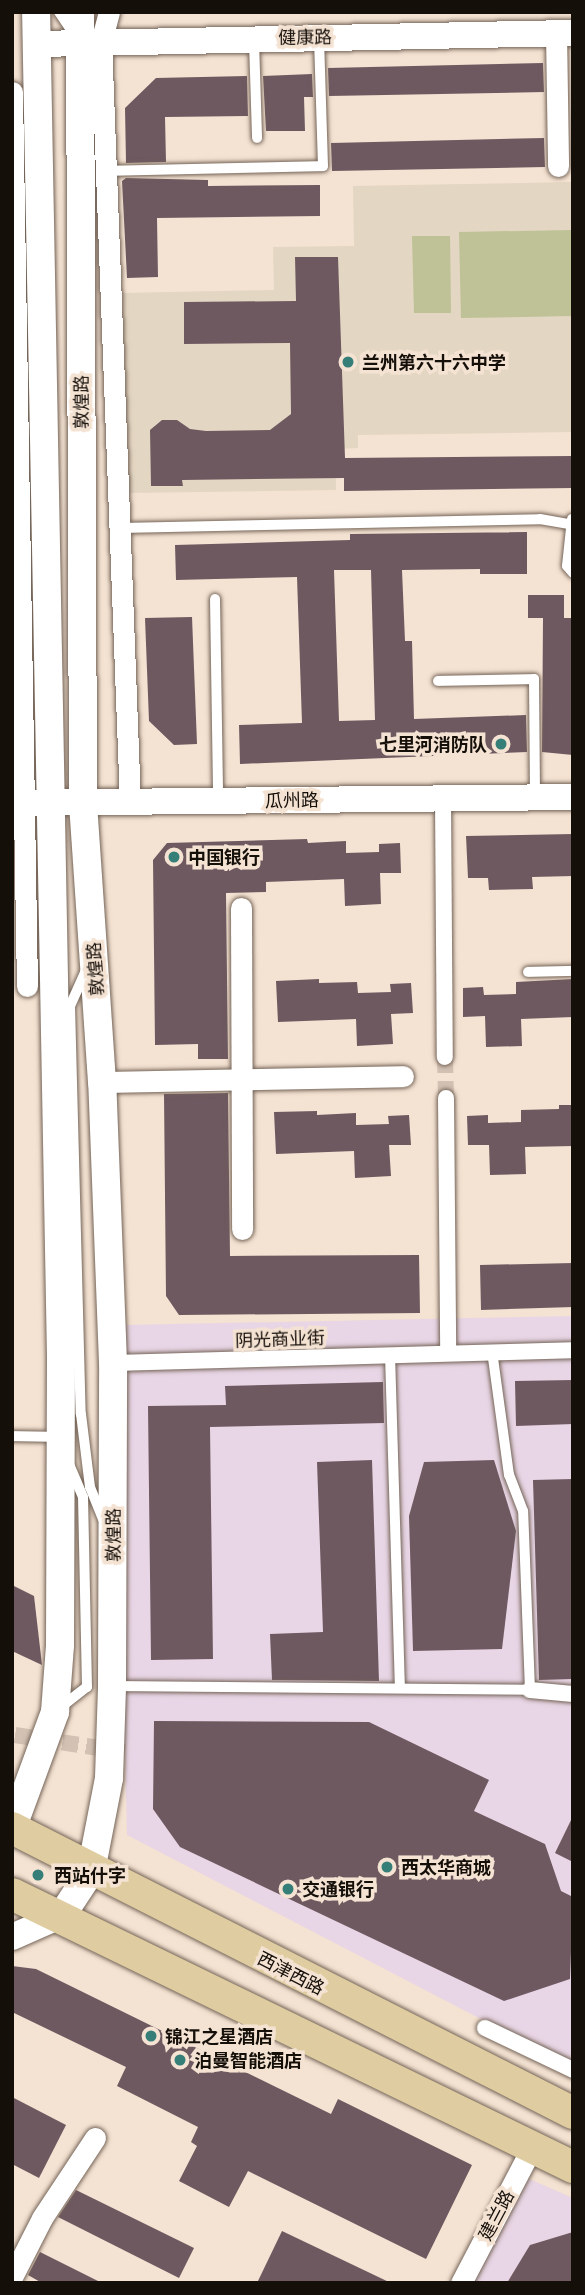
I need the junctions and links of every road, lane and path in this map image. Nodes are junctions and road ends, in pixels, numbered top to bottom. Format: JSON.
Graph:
{"nodes":[{"id":1,"x":36,"y":12,"type":"edge"},
{"id":2,"x":59,"y":12,"type":"edge"},
{"id":3,"x":80,"y":12,"type":"edge"},
{"id":4,"x":108,"y":12,"type":"edge"},
{"id":5,"x":564,"y":33,"type":"edge"},
{"id":6,"x":319,"y":37,"type":"junction"},
{"id":7,"x":254,"y":38,"type":"junction"},
{"id":8,"x":90,"y":43,"type":"junction"},
{"id":9,"x":37,"y":44,"type":"junction"},
{"id":10,"x":12,"y":92,"type":"edge"},
{"id":11,"x":257,"y":138,"type":"dead end"},
{"id":12,"x":558,"y":166,"type":"dead end"},
{"id":13,"x":106,"y":171,"type":"junction"},
{"id":14,"x":13,"y":231,"type":"edge"},
{"id":15,"x":25,"y":439,"type":"edge"},
{"id":16,"x":572,"y":522,"type":"edge"},
{"id":17,"x":120,"y":528,"type":"junction"},
{"id":18,"x":573,"y":573,"type":"edge"},
{"id":19,"x":215,"y":599,"type":"dead end"},
{"id":20,"x":438,"y":681,"type":"dead end"},
{"id":21,"x":535,"y":797,"type":"junction"},
{"id":22,"x":573,"y":797,"type":"edge"},
{"id":23,"x":443,"y":798,"type":"junction"},
{"id":24,"x":218,"y":801,"type":"junction"},
{"id":25,"x":130,"y":802,"type":"junction"},
{"id":26,"x":17,"y":803,"type":"edge"},
{"id":27,"x":83,"y":803,"type":"junction"},
{"id":28,"x":51,"y":805,"type":"junction"},
{"id":29,"x":241,"y":908,"type":"dead end"},
{"id":30,"x":93,"y":953,"type":"junction"},
{"id":31,"x":573,"y":971,"type":"edge"},
{"id":32,"x":528,"y":972,"type":"dead end"},
{"id":33,"x":31,"y":985,"type":"edge"},
{"id":34,"x":445,"y":1057,"type":"tunnel mouth"},
{"id":35,"x":403,"y":1076,"type":"dead end"},
{"id":36,"x":242,"y":1080,"type":"junction"},
{"id":37,"x":102,"y":1082,"type":"junction"},
{"id":38,"x":446,"y":1098,"type":"tunnel mouth"},
{"id":39,"x":242,"y":1229,"type":"dead end"},
{"id":40,"x":573,"y":1350,"type":"edge"},
{"id":41,"x":492,"y":1351,"type":"junction"},
{"id":42,"x":448,"y":1352,"type":"junction"},
{"id":43,"x":390,"y":1354,"type":"junction"},
{"id":44,"x":113,"y":1363,"type":"junction"},
{"id":45,"x":12,"y":1436,"type":"edge"},
{"id":46,"x":61,"y":1440,"type":"junction"},
{"id":47,"x":113,"y":1541,"type":"junction"},
{"id":48,"x":112,"y":1686,"type":"junction"},
{"id":49,"x":400,"y":1688,"type":"junction"},
{"id":50,"x":530,"y":1690,"type":"junction"},
{"id":51,"x":573,"y":1693,"type":"edge"},
{"id":52,"x":12,"y":1829,"type":"edge"},
{"id":53,"x":91,"y":1871,"type":"junction"},
{"id":54,"x":12,"y":1894,"type":"edge"},
{"id":55,"x":62,"y":1915,"type":"junction"},
{"id":56,"x":12,"y":1937,"type":"edge"},
{"id":57,"x":485,"y":2028,"type":"dead end"},
{"id":58,"x":573,"y":2070,"type":"edge"},
{"id":59,"x":572,"y":2111,"type":"edge"},
{"id":60,"x":95,"y":2138,"type":"dead end"},
{"id":61,"x":532,"y":2147,"type":"junction"},
{"id":62,"x":573,"y":2167,"type":"edge"},
{"id":63,"x":12,"y":2277,"type":"edge"},
{"id":64,"x":461,"y":2283,"type":"edge"}],
"edges":[{"from":1,"to":9,"type":"main road","name":"敦煌路"},
{"from":2,"to":8,"type":"lane"},
{"from":3,"to":8,"type":"main road","name":"敦煌路"},
{"from":4,"to":8,"type":"street"},
{"from":5,"to":6,"type":"street","name":"健康路"},
{"from":5,"to":12,"type":"street"},
{"from":6,"to":7,"type":"street","name":"健康路"},
{"from":6,"to":13,"type":"lane"},
{"from":7,"to":8,"type":"street","name":"健康路"},
{"from":7,"to":11,"type":"lane"},
{"from":8,"to":9,"type":"street","name":"健康路"},
{"from":8,"to":13,"type":"street"},
{"from":8,"to":27,"type":"main road","name":"敦煌路"},
{"from":9,"to":15,"type":"main road","name":"敦煌路"},
{"from":10,"to":14,"type":"street"},
{"from":13,"to":17,"type":"street"},
{"from":14,"to":15,"type":"street"},
{"from":15,"to":26,"type":"street"},
{"from":15,"to":28,"type":"main road","name":"敦煌路"},
{"from":16,"to":17,"type":"lane"},
{"from":16,"to":18,"type":"lane"},
{"from":17,"to":25,"type":"street"},
{"from":19,"to":24,"type":"lane"},
{"from":20,"to":21,"type":"lane"},
{"from":21,"to":22,"type":"street","name":"瓜州路"},
{"from":21,"to":23,"type":"street","name":"瓜州路"},
{"from":23,"to":24,"type":"street","name":"瓜州路"},
{"from":23,"to":34,"type":"street"},
{"from":24,"to":25,"type":"street","name":"瓜州路"},
{"from":25,"to":27,"type":"street","name":"瓜州路"},
{"from":26,"to":28,"type":"street","name":"瓜州路"},
{"from":26,"to":33,"type":"street"},
{"from":27,"to":28,"type":"street","name":"瓜州路"},
{"from":27,"to":30,"type":"main road","name":"敦煌路"},
{"from":28,"to":33,"type":"main road","name":"敦煌路"},
{"from":29,"to":36,"type":"street"},
{"from":30,"to":37,"type":"main road","name":"敦煌路"},
{"from":30,"to":47,"type":"lane"},
{"from":31,"to":32,"type":"lane"},
{"from":33,"to":46,"type":"main road","name":"敦煌路"},
{"from":35,"to":36,"type":"street"},
{"from":36,"to":37,"type":"street"},
{"from":36,"to":39,"type":"street"},
{"from":37,"to":44,"type":"main road","name":"敦煌路"},
{"from":38,"to":42,"type":"street"},
{"from":40,"to":41,"type":"street","name":"阴光商业街"},
{"from":41,"to":42,"type":"street","name":"阴光商业街"},
{"from":41,"to":50,"type":"lane"},
{"from":42,"to":43,"type":"street","name":"阴光商业街"},
{"from":43,"to":44,"type":"street","name":"阴光商业街"},
{"from":43,"to":49,"type":"lane"},
{"from":44,"to":47,"type":"main road","name":"敦煌路"},
{"from":45,"to":46,"type":"lane"},
{"from":46,"to":52,"type":"main road","name":"敦煌路"},
{"from":47,"to":48,"type":"main road","name":"敦煌路"},
{"from":48,"to":49,"type":"lane"},
{"from":48,"to":53,"type":"main road","name":"敦煌路"},
{"from":49,"to":50,"type":"lane"},
{"from":50,"to":51,"type":"street"},
{"from":52,"to":53,"type":"main road","name":"西津西路"},
{"from":53,"to":55,"type":"main road","name":"敦煌路"},
{"from":53,"to":59,"type":"main road","name":"西津西路"},
{"from":54,"to":55,"type":"main road"},
{"from":55,"to":56,"type":"street"},
{"from":55,"to":61,"type":"main road"},
{"from":57,"to":58,"type":"street"},
{"from":60,"to":63,"type":"street"},
{"from":61,"to":62,"type":"main road"},
{"from":61,"to":64,"type":"street","name":"建兰路"}]}
